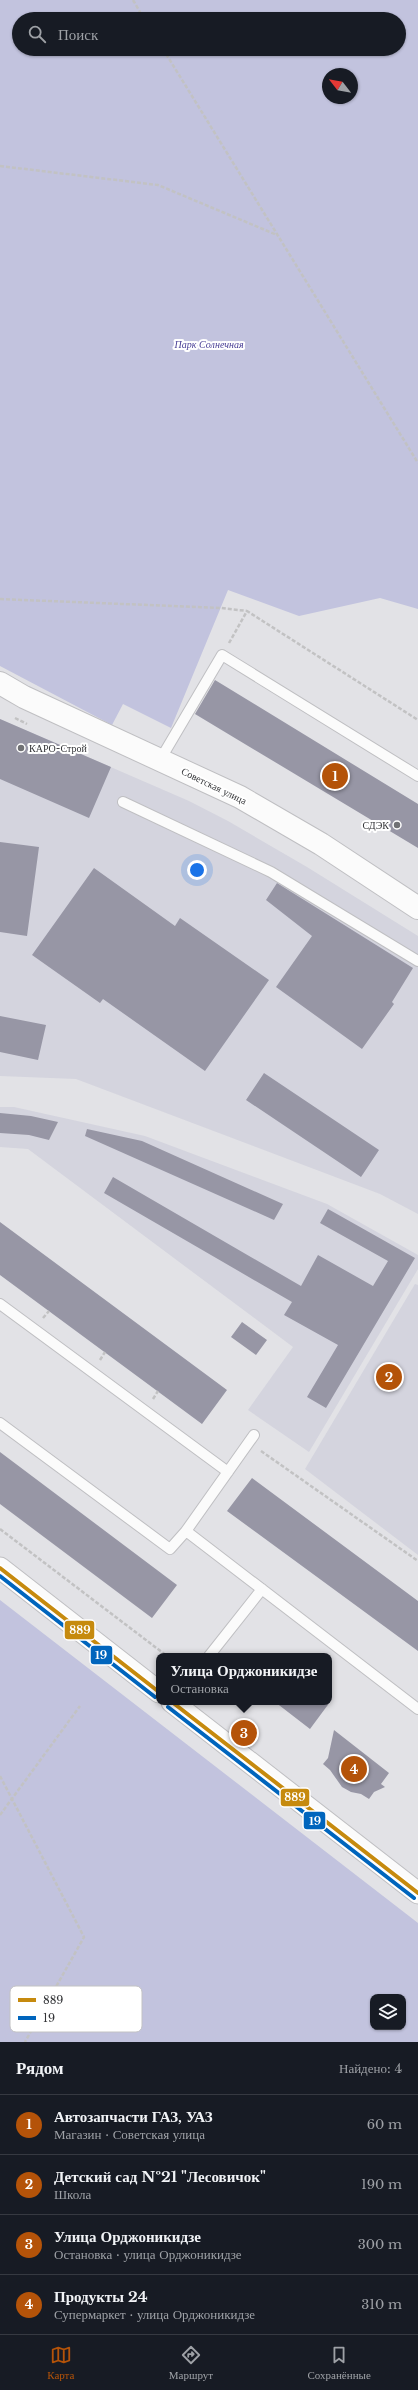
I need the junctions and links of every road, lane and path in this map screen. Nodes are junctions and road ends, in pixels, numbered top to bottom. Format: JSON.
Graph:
{"nodes":[{"id":1,"x":132,"y":0,"type":"edge"},
{"id":2,"x":140,"y":12,"type":"edge"},
{"id":3,"x":167,"y":56,"type":"edge"},
{"id":4,"x":0,"y":166,"type":"edge"},
{"id":5,"x":278,"y":235,"type":"junction"},
{"id":6,"x":418,"y":463,"type":"edge"},
{"id":7,"x":0,"y":599,"type":"edge"},
{"id":8,"x":247,"y":611,"type":"junction"},
{"id":9,"x":222,"y":655,"type":"junction"},
{"id":10,"x":0,"y":683,"type":"edge"},
{"id":11,"x":418,"y":720,"type":"edge"},
{"id":12,"x":160,"y":760,"type":"junction"},
{"id":13,"x":418,"y":776,"type":"edge"},
{"id":14,"x":123,"y":802,"type":"dead end"},
{"id":15,"x":418,"y":908,"type":"edge"},
{"id":16,"x":418,"y":961,"type":"edge"},
{"id":17,"x":0,"y":1304,"type":"edge"},
{"id":18,"x":0,"y":1423,"type":"edge"},
{"id":19,"x":252,"y":1439,"type":"joint"},
{"id":20,"x":228,"y":1472,"type":"junction"},
{"id":21,"x":0,"y":1529,"type":"edge"},
{"id":22,"x":186,"y":1531,"type":"junction"},
{"id":23,"x":418,"y":1561,"type":"edge"},
{"id":24,"x":0,"y":1568,"type":"edge"},
{"id":25,"x":262,"y":1589,"type":"junction"},
{"id":26,"x":164,"y":1653,"type":"edge"},
{"id":27,"x":211,"y":1653,"type":"edge"},
{"id":28,"x":156,"y":1690,"type":"edge"},
{"id":29,"x":177,"y":1705,"type":"edge"},
{"id":30,"x":80,"y":1706,"type":"dead end"},
{"id":31,"x":418,"y":1709,"type":"edge"},
{"id":32,"x":0,"y":1776,"type":"edge"},
{"id":33,"x":12,"y":1799,"type":"junction"},
{"id":34,"x":0,"y":1815,"type":"edge"},
{"id":35,"x":418,"y":1893,"type":"edge"},
{"id":36,"x":56,"y":1986,"type":"edge"},
{"id":37,"x":31,"y":2032,"type":"edge"},
{"id":38,"x":25,"y":2042,"type":"edge"}],
"edges":[{"from":1,"to":2,"type":"path"},
{"from":3,"to":5,"type":"path"},
{"from":4,"to":5,"type":"path"},
{"from":5,"to":6,"type":"path"},
{"from":7,"to":8,"type":"path"},
{"from":8,"to":9,"type":"path"},
{"from":8,"to":11,"type":"path"},
{"from":9,"to":12,"type":"lane"},
{"from":9,"to":13,"type":"lane"},
{"from":10,"to":12,"type":"main road","name":"Советская улица"},
{"from":12,"to":15,"type":"main road","name":"Советская улица"},
{"from":14,"to":16,"type":"lane"},
{"from":17,"to":20,"type":"lane"},
{"from":18,"to":22,"type":"lane"},
{"from":19,"to":20,"type":"lane"},
{"from":19,"to":23,"type":"path"},
{"from":20,"to":22,"type":"lane"},
{"from":21,"to":26,"type":"path"},
{"from":22,"to":25,"type":"lane"},
{"from":24,"to":28,"type":"street"},
{"from":25,"to":27,"type":"lane"},
{"from":25,"to":31,"type":"lane"},
{"from":29,"to":35,"type":"street"},
{"from":30,"to":33,"type":"path"},
{"from":32,"to":33,"type":"path"},
{"from":33,"to":34,"type":"path"},
{"from":33,"to":36,"type":"path"},
{"from":37,"to":38,"type":"path"}]}
